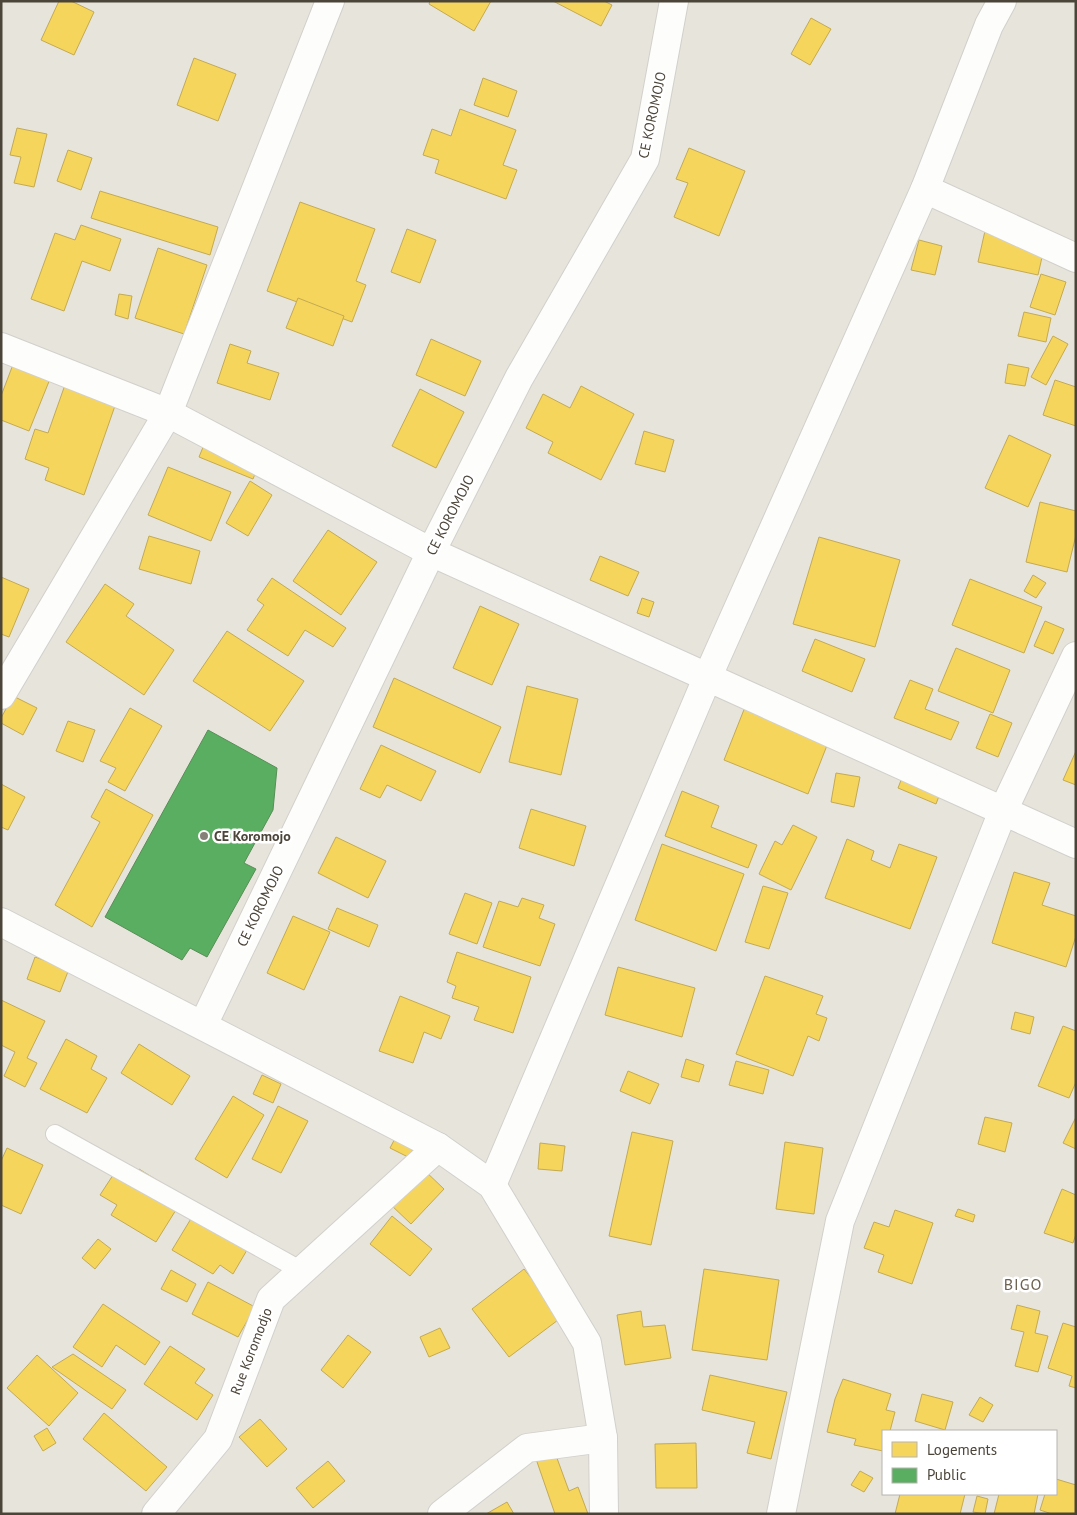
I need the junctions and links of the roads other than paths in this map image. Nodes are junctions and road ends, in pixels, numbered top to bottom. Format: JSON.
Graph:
{"nodes":[{"id":1,"x":330,"y":1,"type":"edge"},
{"id":2,"x":674,"y":1,"type":"edge"},
{"id":3,"x":1002,"y":1,"type":"edge"},
{"id":4,"x":925,"y":189,"type":"junction"},
{"id":5,"x":1076,"y":258,"type":"edge"},
{"id":6,"x":1,"y":347,"type":"edge"},
{"id":7,"x":168,"y":413,"type":"junction"},
{"id":8,"x":431,"y":552,"type":"junction"},
{"id":9,"x":1076,"y":656,"type":"edge"},
{"id":10,"x":708,"y":676,"type":"junction"},
{"id":11,"x":1,"y":695,"type":"edge"},
{"id":12,"x":1003,"y":811,"type":"junction"},
{"id":13,"x":1076,"y":844,"type":"edge"},
{"id":14,"x":1,"y":922,"type":"edge"},
{"id":15,"x":203,"y":1025,"type":"junction"},
{"id":16,"x":55,"y":1134,"type":"dead end"},
{"id":17,"x":438,"y":1147,"type":"junction"},
{"id":18,"x":492,"y":1185,"type":"junction"},
{"id":19,"x":302,"y":1271,"type":"junction"},
{"id":20,"x":603,"y":1438,"type":"junction"},
{"id":21,"x":156,"y":1514,"type":"edge"},
{"id":22,"x":442,"y":1514,"type":"edge"},
{"id":23,"x":604,"y":1514,"type":"edge"},
{"id":24,"x":781,"y":1514,"type":"edge"}],
"edges":[{"from":1,"to":7,"type":"street"},
{"from":2,"to":8,"type":"street","name":"CE KOROMOJO"},
{"from":3,"to":4,"type":"street"},
{"from":4,"to":5,"type":"street"},
{"from":4,"to":10,"type":"street"},
{"from":6,"to":7,"type":"street"},
{"from":7,"to":8,"type":"street"},
{"from":7,"to":11,"type":"street"},
{"from":8,"to":10,"type":"street"},
{"from":8,"to":15,"type":"street","name":"CE KOROMOJO"},
{"from":9,"to":12,"type":"street"},
{"from":10,"to":12,"type":"street"},
{"from":10,"to":18,"type":"street"},
{"from":12,"to":13,"type":"street"},
{"from":12,"to":24,"type":"street"},
{"from":14,"to":15,"type":"street"},
{"from":15,"to":17,"type":"street"},
{"from":16,"to":19,"type":"lane"},
{"from":17,"to":18,"type":"street"},
{"from":17,"to":19,"type":"street","name":"Rue Koromodjo"},
{"from":18,"to":20,"type":"street"},
{"from":19,"to":21,"type":"street","name":"Rue Koromodjo"},
{"from":20,"to":22,"type":"street"},
{"from":20,"to":23,"type":"street"}]}
